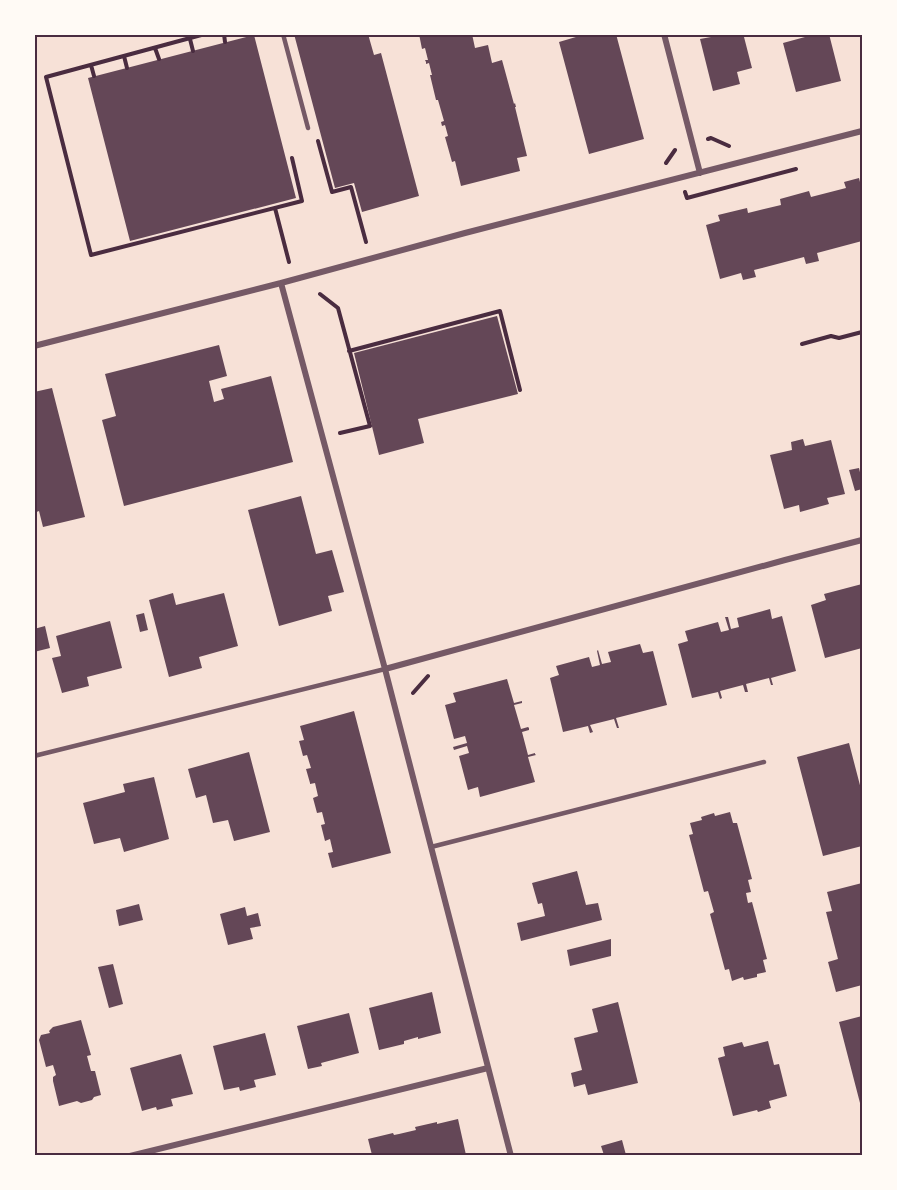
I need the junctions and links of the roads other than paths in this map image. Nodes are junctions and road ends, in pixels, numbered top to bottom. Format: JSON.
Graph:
{"nodes":[{"id":1,"x":284,"y":34,"type":"edge"},
{"id":2,"x":663,"y":34,"type":"edge"},
{"id":3,"x":308,"y":128,"type":"road end"},
{"id":4,"x":862,"y":131,"type":"edge"},
{"id":5,"x":700,"y":173,"type":"junction"},
{"id":6,"x":281,"y":283,"type":"junction"},
{"id":7,"x":34,"y":346,"type":"edge"},
{"id":8,"x":862,"y":540,"type":"edge"},
{"id":9,"x":385,"y":669,"type":"junction"},
{"id":10,"x":34,"y":756,"type":"edge"},
{"id":11,"x":764,"y":762,"type":"dead end"},
{"id":12,"x":431,"y":847,"type":"junction"},
{"id":13,"x":488,"y":1068,"type":"junction"},
{"id":14,"x":130,"y":1155,"type":"edge"},
{"id":15,"x":511,"y":1155,"type":"edge"}],
"edges":[{"from":1,"to":3,"type":"lane"},
{"from":2,"to":5,"type":"street"},
{"from":4,"to":5,"type":"street"},
{"from":5,"to":6,"type":"street"},
{"from":6,"to":7,"type":"street"},
{"from":6,"to":9,"type":"street"},
{"from":8,"to":9,"type":"street"},
{"from":9,"to":10,"type":"lane"},
{"from":9,"to":12,"type":"street"},
{"from":11,"to":12,"type":"lane"},
{"from":12,"to":13,"type":"street"},
{"from":13,"to":14,"type":"street"},
{"from":13,"to":15,"type":"street"}]}
